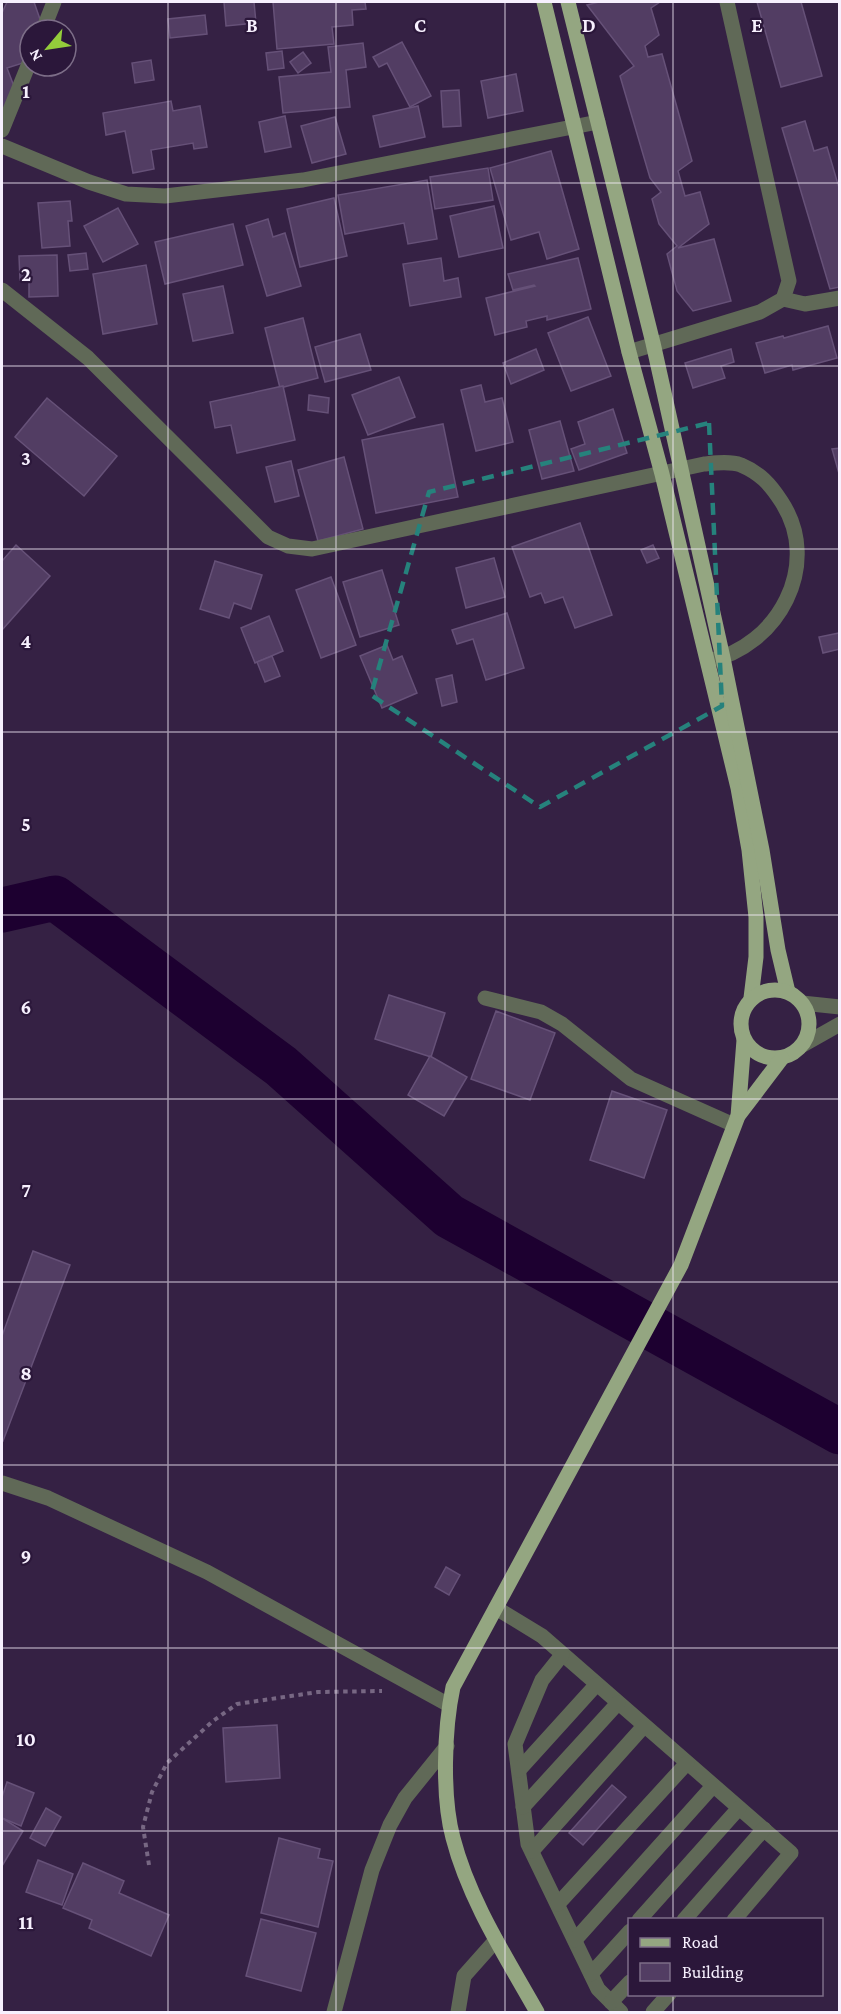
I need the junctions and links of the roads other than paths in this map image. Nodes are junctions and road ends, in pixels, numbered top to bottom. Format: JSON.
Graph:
{"nodes":[{"id":1,"x":54,"y":2,"type":"edge"},
{"id":2,"x":544,"y":2,"type":"edge"},
{"id":3,"x":568,"y":2,"type":"edge"},
{"id":4,"x":727,"y":2,"type":"edge"},
{"id":5,"x":48,"y":18,"type":"edge"},
{"id":6,"x":23,"y":78,"type":"edge"},
{"id":7,"x":598,"y":122,"type":"junction"},
{"id":8,"x":575,"y":127,"type":"junction"},
{"id":9,"x":2,"y":130,"type":"edge"},
{"id":10,"x":2,"y":146,"type":"edge"},
{"id":11,"x":2,"y":290,"type":"edge"},
{"id":12,"x":840,"y":298,"type":"edge"},
{"id":13,"x":783,"y":299,"type":"junction"},
{"id":14,"x":653,"y":343,"type":"junction"},
{"id":15,"x":629,"y":352,"type":"junction"},
{"id":16,"x":681,"y":470,"type":"junction"},
{"id":17,"x":662,"y":474,"type":"junction"},
{"id":18,"x":723,"y":658,"type":"junction"},
{"id":19,"x":708,"y":661,"type":"junction"},
{"id":20,"x":755,"y":850,"type":"junction"},
{"id":21,"x":788,"y":992,"type":"junction"},
{"id":22,"x":485,"y":998,"type":"dead end"},
{"id":23,"x":752,"y":998,"type":"junction"},
{"id":24,"x":802,"y":1003,"type":"junction"},
{"id":25,"x":840,"y":1007,"type":"edge"},
{"id":26,"x":840,"y":1024,"type":"edge"},
{"id":27,"x":744,"y":1040,"type":"junction"},
{"id":28,"x":801,"y":1046,"type":"junction"},
{"id":29,"x":782,"y":1058,"type":"junction"},
{"id":30,"x":736,"y":1120,"type":"junction"},
{"id":31,"x":2,"y":1483,"type":"edge"},
{"id":32,"x":496,"y":1608,"type":"junction"},
{"id":33,"x":562,"y":1655,"type":"junction"},
{"id":34,"x":596,"y":1685,"type":"junction"},
{"id":35,"x":618,"y":1703,"type":"junction"},
{"id":36,"x":449,"y":1705,"type":"junction"},
{"id":37,"x":644,"y":1726,"type":"junction"},
{"id":38,"x":447,"y":1746,"type":"junction"},
{"id":39,"x":687,"y":1763,"type":"junction"},
{"id":40,"x":519,"y":1770,"type":"junction"},
{"id":41,"x":713,"y":1786,"type":"junction"},
{"id":42,"x":524,"y":1807,"type":"junction"},
{"id":43,"x":739,"y":1808,"type":"junction"},
{"id":44,"x":764,"y":1829,"type":"junction"},
{"id":45,"x":532,"y":1851,"type":"junction"},
{"id":46,"x":558,"y":1904,"type":"junction"},
{"id":47,"x":641,"y":1918,"type":"edge"},
{"id":48,"x":686,"y":1918,"type":"edge"},
{"id":49,"x":736,"y":1918,"type":"edge"},
{"id":50,"x":628,"y":1932,"type":"edge"},
{"id":51,"x":496,"y":1940,"type":"junction"},
{"id":52,"x":574,"y":1940,"type":"junction"},
{"id":53,"x":591,"y":1974,"type":"junction"},
{"id":54,"x":628,"y":1986,"type":"edge"},
{"id":55,"x":668,"y":1996,"type":"edge"},
{"id":56,"x":616,"y":2007,"type":"edge"},
{"id":57,"x":334,"y":2013,"type":"edge"},
{"id":58,"x":458,"y":2013,"type":"edge"},
{"id":59,"x":537,"y":2013,"type":"edge"},
{"id":60,"x":653,"y":2013,"type":"edge"}],
"edges":[{"from":1,"to":5,"type":"street"},
{"from":2,"to":8,"type":"main road"},
{"from":3,"to":7,"type":"main road"},
{"from":4,"to":13,"type":"street"},
{"from":6,"to":9,"type":"street"},
{"from":7,"to":8,"type":"street"},
{"from":7,"to":14,"type":"main road"},
{"from":8,"to":10,"type":"street"},
{"from":8,"to":15,"type":"main road"},
{"from":11,"to":17,"type":"street"},
{"from":12,"to":13,"type":"street"},
{"from":13,"to":14,"type":"street"},
{"from":14,"to":15,"type":"street"},
{"from":14,"to":16,"type":"main road"},
{"from":15,"to":17,"type":"main road"},
{"from":16,"to":17,"type":"street"},
{"from":16,"to":18,"type":"main road"},
{"from":16,"to":18,"type":"street"},
{"from":17,"to":19,"type":"main road"},
{"from":18,"to":19,"type":"street"},
{"from":18,"to":20,"type":"main road"},
{"from":19,"to":20,"type":"main road"},
{"from":20,"to":21,"type":"main road"},
{"from":20,"to":23,"type":"main road"},
{"from":21,"to":23,"type":"main road"},
{"from":21,"to":24,"type":"main road"},
{"from":22,"to":30,"type":"street"},
{"from":23,"to":27,"type":"main road"},
{"from":24,"to":25,"type":"street"},
{"from":24,"to":28,"type":"main road"},
{"from":26,"to":28,"type":"street"},
{"from":27,"to":29,"type":"main road"},
{"from":27,"to":30,"type":"main road"},
{"from":28,"to":29,"type":"main road"},
{"from":29,"to":30,"type":"main road"},
{"from":30,"to":32,"type":"main road"},
{"from":31,"to":36,"type":"street"},
{"from":32,"to":33,"type":"street"},
{"from":32,"to":36,"type":"main road"},
{"from":33,"to":34,"type":"street"},
{"from":33,"to":40,"type":"street"},
{"from":34,"to":35,"type":"street"},
{"from":34,"to":40,"type":"street"},
{"from":35,"to":37,"type":"street"},
{"from":35,"to":42,"type":"street"},
{"from":36,"to":38,"type":"main road"},
{"from":37,"to":39,"type":"street"},
{"from":37,"to":45,"type":"street"},
{"from":38,"to":51,"type":"main road"},
{"from":38,"to":57,"type":"street"},
{"from":39,"to":41,"type":"street"},
{"from":39,"to":46,"type":"street"},
{"from":40,"to":42,"type":"street"},
{"from":41,"to":43,"type":"street"},
{"from":41,"to":52,"type":"street"},
{"from":42,"to":45,"type":"street"},
{"from":43,"to":44,"type":"street"},
{"from":43,"to":47,"type":"street"},
{"from":44,"to":48,"type":"street"},
{"from":44,"to":49,"type":"street"},
{"from":45,"to":46,"type":"street"},
{"from":46,"to":52,"type":"street"},
{"from":50,"to":53,"type":"street"},
{"from":51,"to":58,"type":"street"},
{"from":51,"to":59,"type":"main road"},
{"from":52,"to":53,"type":"street"},
{"from":53,"to":56,"type":"street"},
{"from":54,"to":56,"type":"street"},
{"from":55,"to":60,"type":"street"}]}
